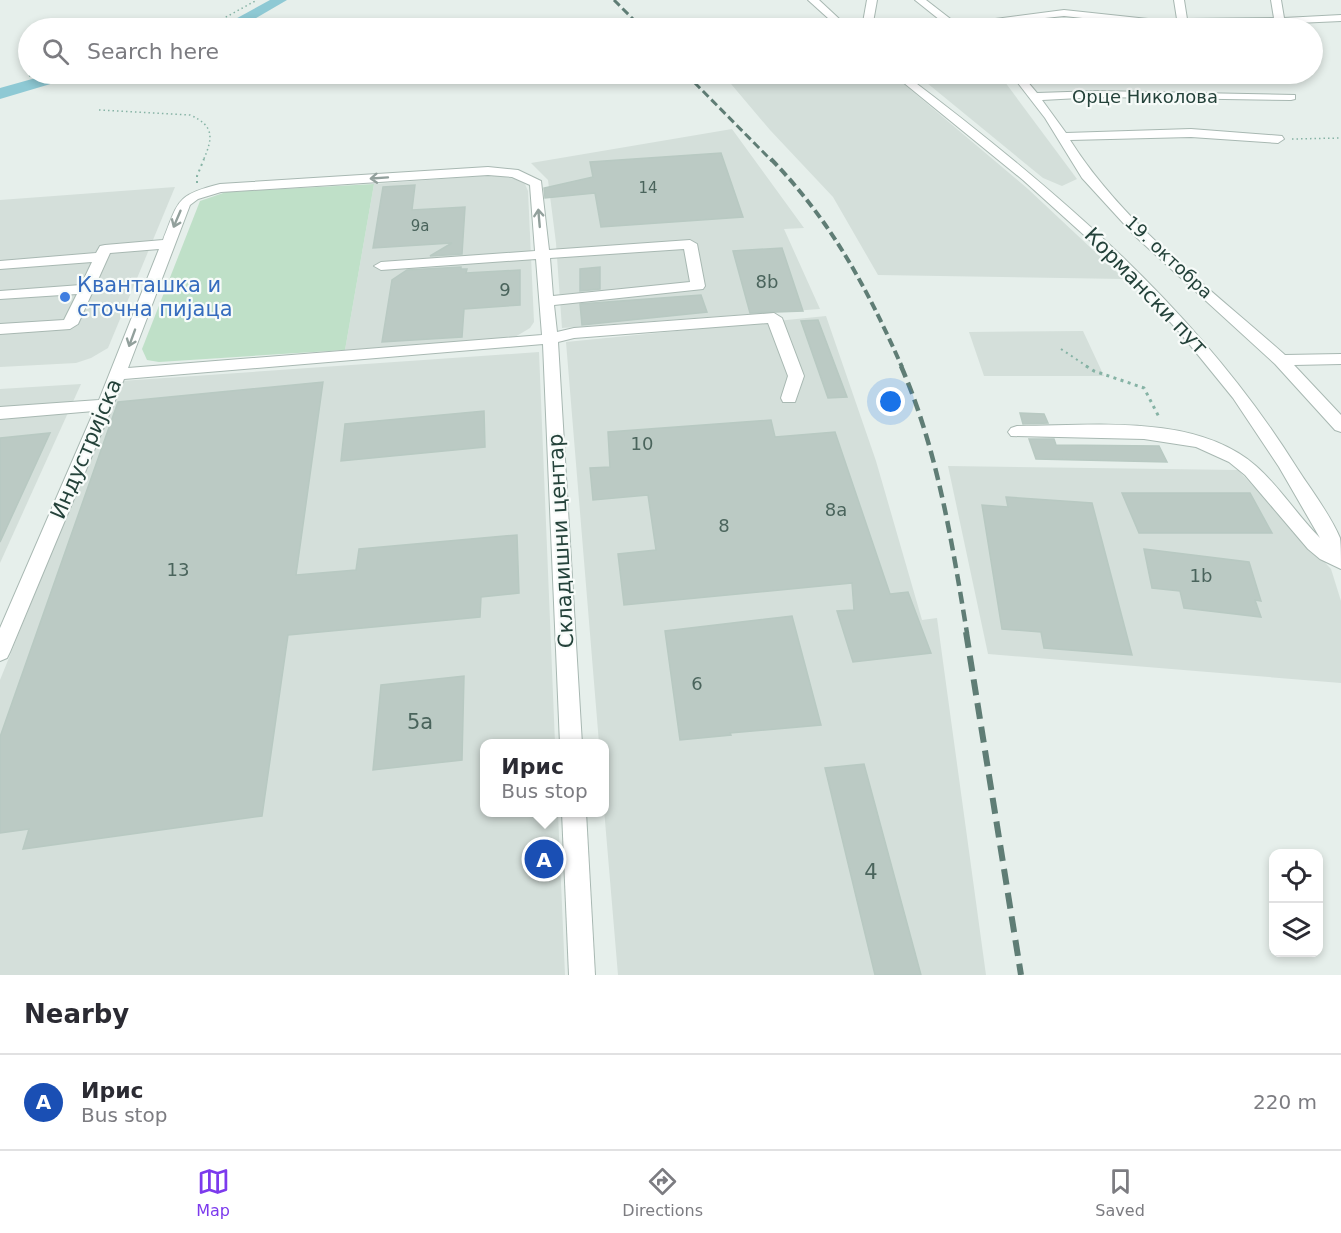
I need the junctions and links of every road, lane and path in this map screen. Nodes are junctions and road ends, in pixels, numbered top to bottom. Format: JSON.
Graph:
{"nodes":[{"id":1,"x":256,"y":0,"type":"edge"},
{"id":2,"x":813,"y":0,"type":"edge"},
{"id":3,"x":872,"y":0,"type":"edge"},
{"id":4,"x":920,"y":0,"type":"edge"},
{"id":5,"x":1061,"y":0,"type":"edge"},
{"id":6,"x":1179,"y":0,"type":"edge"},
{"id":7,"x":1276,"y":0,"type":"edge"},
{"id":8,"x":1064,"y":13,"type":"junction"},
{"id":9,"x":224,"y":18,"type":"edge"},
{"id":10,"x":833,"y":18,"type":"edge"},
{"id":11,"x":869,"y":18,"type":"edge"},
{"id":12,"x":942,"y":18,"type":"edge"},
{"id":13,"x":1028,"y":18,"type":"edge"},
{"id":14,"x":1111,"y":18,"type":"edge"},
{"id":15,"x":1181,"y":18,"type":"edge"},
{"id":16,"x":1279,"y":18,"type":"edge"},
{"id":17,"x":1341,"y":18,"type":"edge"},
{"id":18,"x":1323,"y":19,"type":"edge"},
{"id":19,"x":911,"y":84,"type":"edge"},
{"id":20,"x":1024,"y":84,"type":"edge"},
{"id":21,"x":1034,"y":97,"type":"junction"},
{"id":22,"x":1291,"y":97,"type":"dead end"},
{"id":23,"x":99,"y":110,"type":"dead end"},
{"id":24,"x":1061,"y":137,"type":"junction"},
{"id":25,"x":1341,"y":138,"type":"edge"},
{"id":26,"x":1278,"y":139,"type":"joint"},
{"id":27,"x":206,"y":190,"type":"junction"},
{"id":28,"x":167,"y":244,"type":"junction"},
{"id":29,"x":542,"y":254,"type":"junction"},
{"id":30,"x":101,"y":257,"type":"junction"},
{"id":31,"x":0,"y":265,"type":"edge"},
{"id":32,"x":381,"y":266,"type":"dead end"},
{"id":33,"x":86,"y":289,"type":"junction"},
{"id":34,"x":0,"y":295,"type":"edge"},
{"id":35,"x":546,"y":301,"type":"junction"},
{"id":36,"x":0,"y":329,"type":"edge"},
{"id":37,"x":550,"y":339,"type":"junction"},
{"id":38,"x":1061,"y":349,"type":"dead end"},
{"id":39,"x":1341,"y":359,"type":"edge"},
{"id":40,"x":1281,"y":360,"type":"junction"},
{"id":41,"x":118,"y":374,"type":"junction"},
{"id":42,"x":789,"y":398,"type":"dead end"},
{"id":43,"x":105,"y":405,"type":"junction"},
{"id":44,"x":0,"y":413,"type":"edge"},
{"id":45,"x":1341,"y":426,"type":"edge"},
{"id":46,"x":1017,"y":432,"type":"dead end"},
{"id":47,"x":1175,"y":436,"type":"junction"},
{"id":48,"x":1341,"y":556,"type":"edge"},
{"id":49,"x":1341,"y":562,"type":"edge"},
{"id":50,"x":0,"y":652,"type":"edge"},
{"id":51,"x":571,"y":739,"type":"edge"},
{"id":52,"x":574,"y":817,"type":"edge"},
{"id":53,"x":582,"y":975,"type":"edge"}],
"edges":[{"from":1,"to":9,"type":"path"},
{"from":2,"to":10,"type":"street"},
{"from":3,"to":11,"type":"street"},
{"from":4,"to":12,"type":"street"},
{"from":5,"to":8,"type":"street"},
{"from":6,"to":15,"type":"street"},
{"from":7,"to":16,"type":"street"},
{"from":8,"to":13,"type":"street"},
{"from":8,"to":14,"type":"street"},
{"from":17,"to":18,"type":"street"},
{"from":19,"to":48,"type":"street","name":"Кормански пут"},
{"from":20,"to":21,"type":"street","name":"19. октобра"},
{"from":21,"to":22,"type":"street","name":"Орце Николова"},
{"from":21,"to":24,"type":"street","name":"19. октобра"},
{"from":23,"to":27,"type":"path"},
{"from":24,"to":26,"type":"street"},
{"from":24,"to":40,"type":"street","name":"19. октобра"},
{"from":25,"to":26,"type":"path"},
{"from":27,"to":28,"type":"street","name":"Индустријска","one_way":true},
{"from":29,"to":27,"type":"street","name":"Складишни центар","one_way":true},
{"from":28,"to":30,"type":"street"},
{"from":28,"to":41,"type":"street","name":"Индустријска","one_way":true},
{"from":29,"to":32,"type":"street"},
{"from":29,"to":35,"type":"street","name":"Складишни центар"},
{"from":29,"to":35,"type":"street"},
{"from":30,"to":31,"type":"street"},
{"from":30,"to":33,"type":"street"},
{"from":33,"to":34,"type":"street"},
{"from":33,"to":36,"type":"street"},
{"from":35,"to":37,"type":"street","name":"Складишни центар"},
{"from":37,"to":41,"type":"street"},
{"from":37,"to":42,"type":"street"},
{"from":37,"to":51,"type":"street","name":"Складишни центар"},
{"from":38,"to":47,"type":"path"},
{"from":39,"to":40,"type":"street"},
{"from":40,"to":45,"type":"street","name":"19. октобра"},
{"from":41,"to":43,"type":"street","name":"Индустријска"},
{"from":43,"to":44,"type":"street"},
{"from":43,"to":50,"type":"street","name":"Индустријска"},
{"from":46,"to":47,"type":"street"},
{"from":47,"to":49,"type":"street"},
{"from":52,"to":53,"type":"street"}]}
